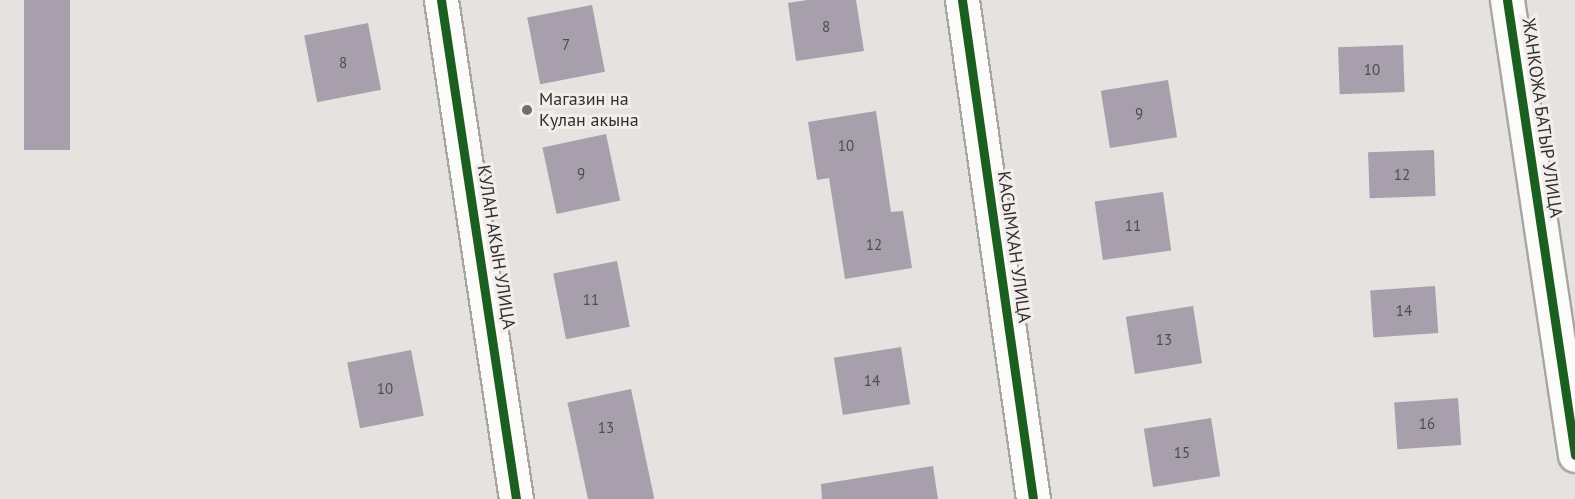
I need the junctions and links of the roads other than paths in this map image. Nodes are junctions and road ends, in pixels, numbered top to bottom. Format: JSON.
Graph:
{"nodes":[{"id":1,"x":441,"y":0,"type":"edge"},
{"id":2,"x":962,"y":0,"type":"edge"},
{"id":3,"x":1507,"y":0,"type":"edge"},
{"id":4,"x":1575,"y":454,"type":"edge"},
{"id":5,"x":516,"y":499,"type":"edge"},
{"id":6,"x":1033,"y":499,"type":"edge"}],
"edges":[{"from":1,"to":5,"type":"street","name":"КУЛАН АКЫН УЛИЦА"},
{"from":2,"to":6,"type":"street","name":"КАСЫМХАН УЛИЦА"},
{"from":3,"to":4,"type":"street","name":"ЖАНКОЖА БАТЫР УЛИЦА"}]}
